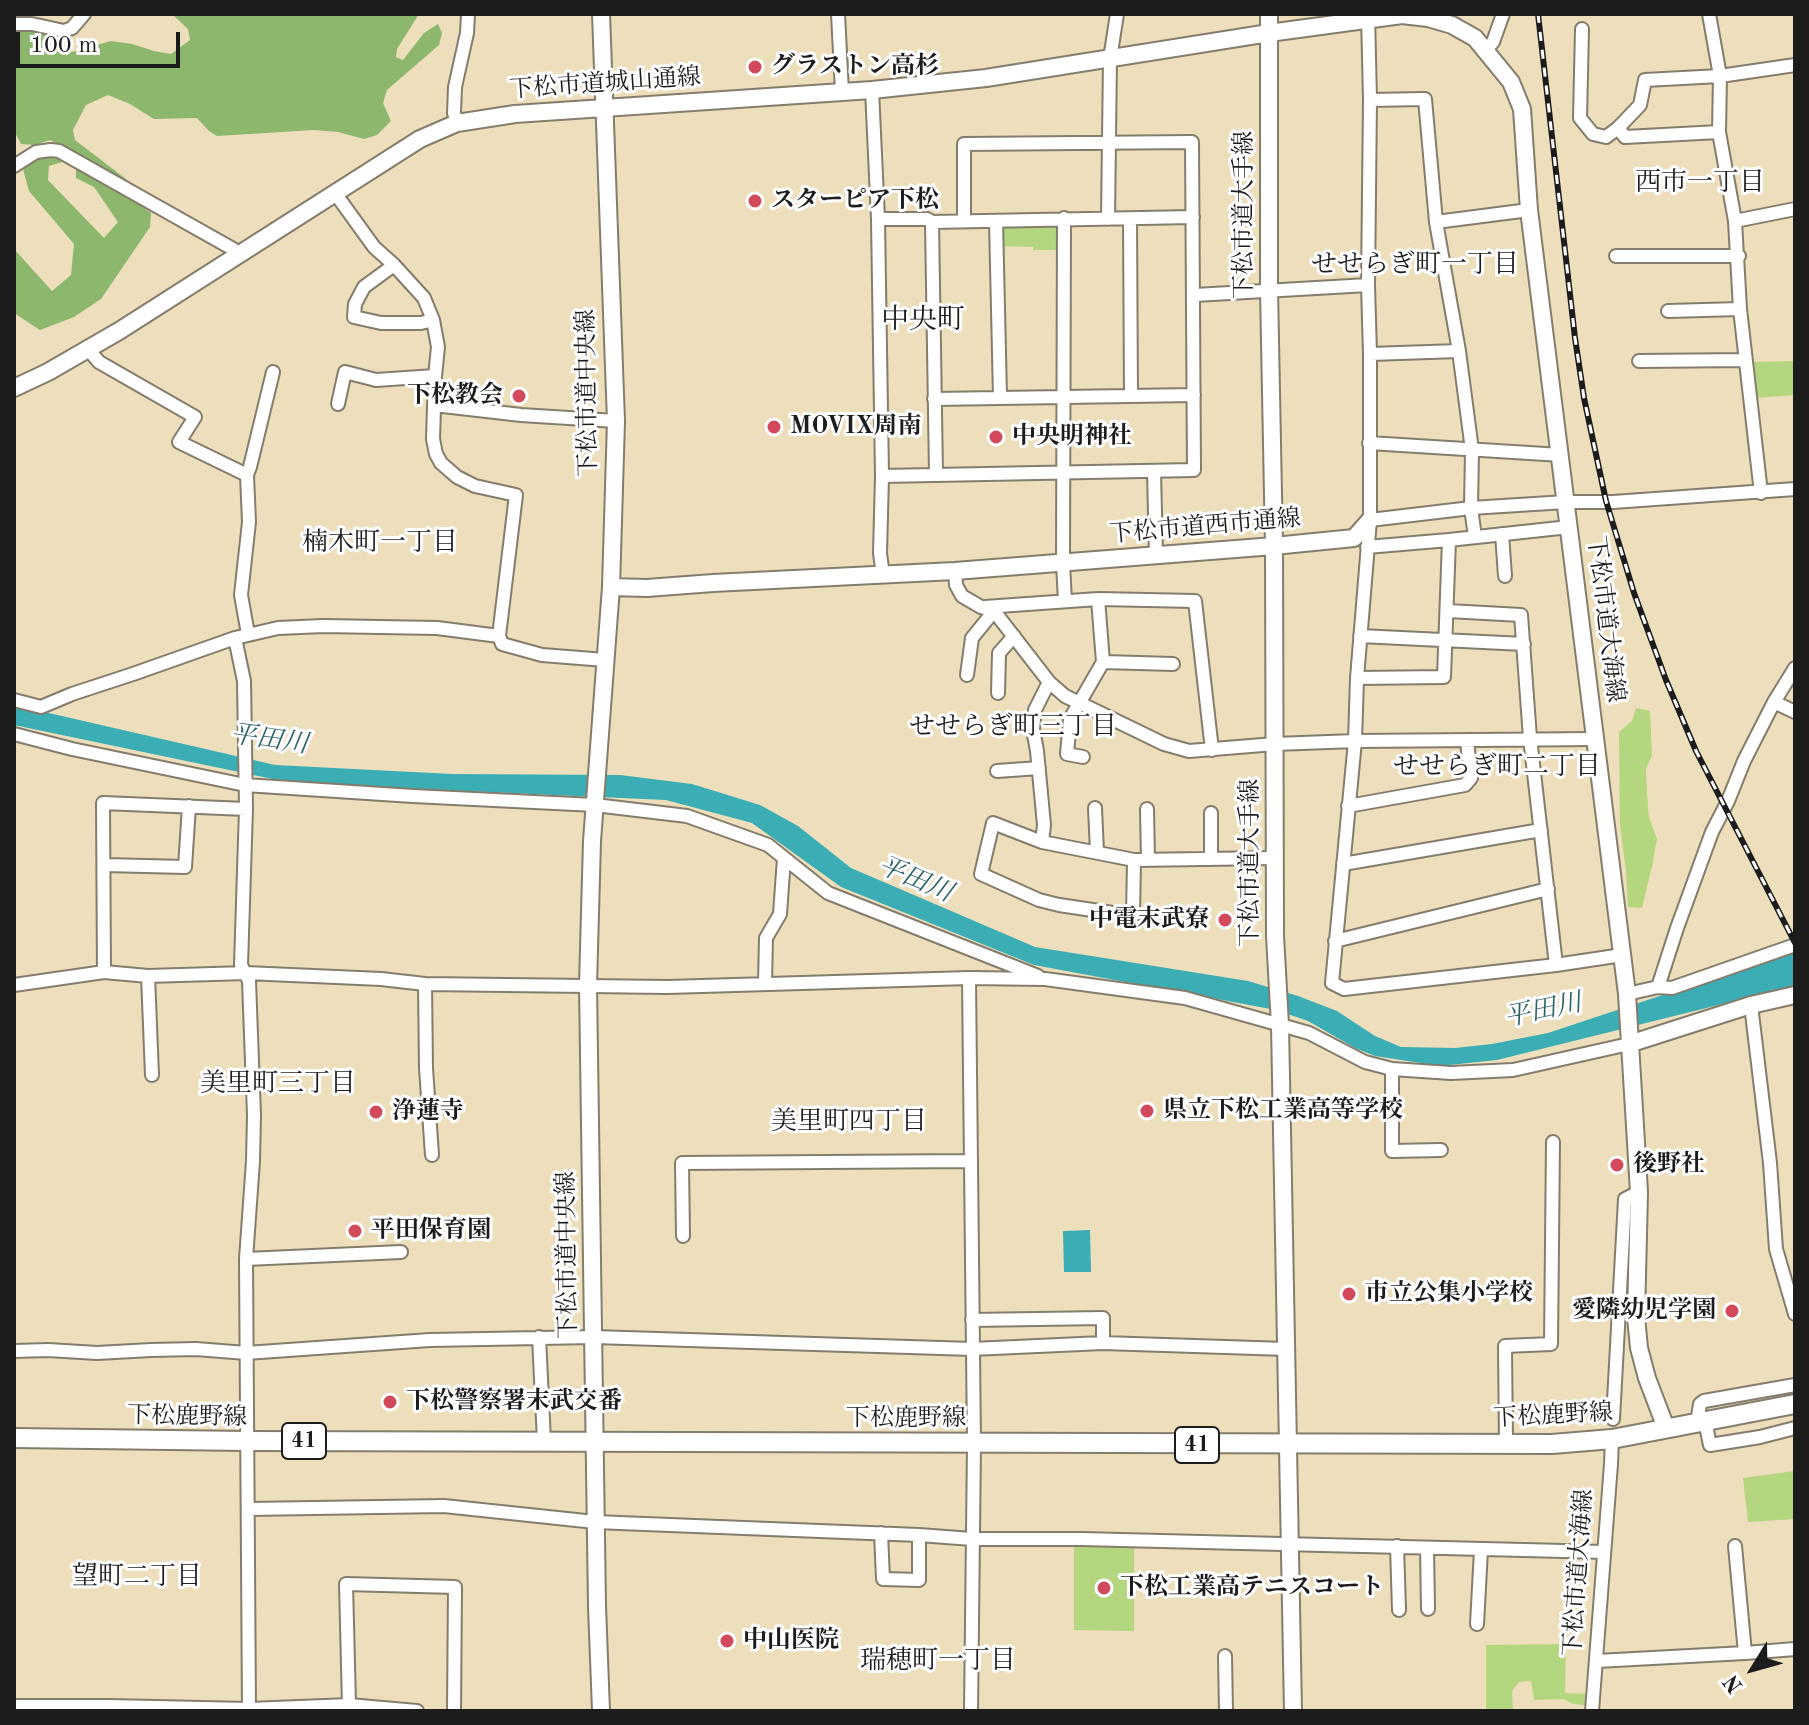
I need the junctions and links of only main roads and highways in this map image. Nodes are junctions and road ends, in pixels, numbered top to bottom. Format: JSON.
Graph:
{"nodes":[{"id":1,"x":1795,"y":1404,"type":"edge"},
{"id":2,"x":14,"y":1438,"type":"edge"}],
"edges":[{"from":1,"to":2,"type":"main road","name":"下松鹿野線","number":"41"}]}
